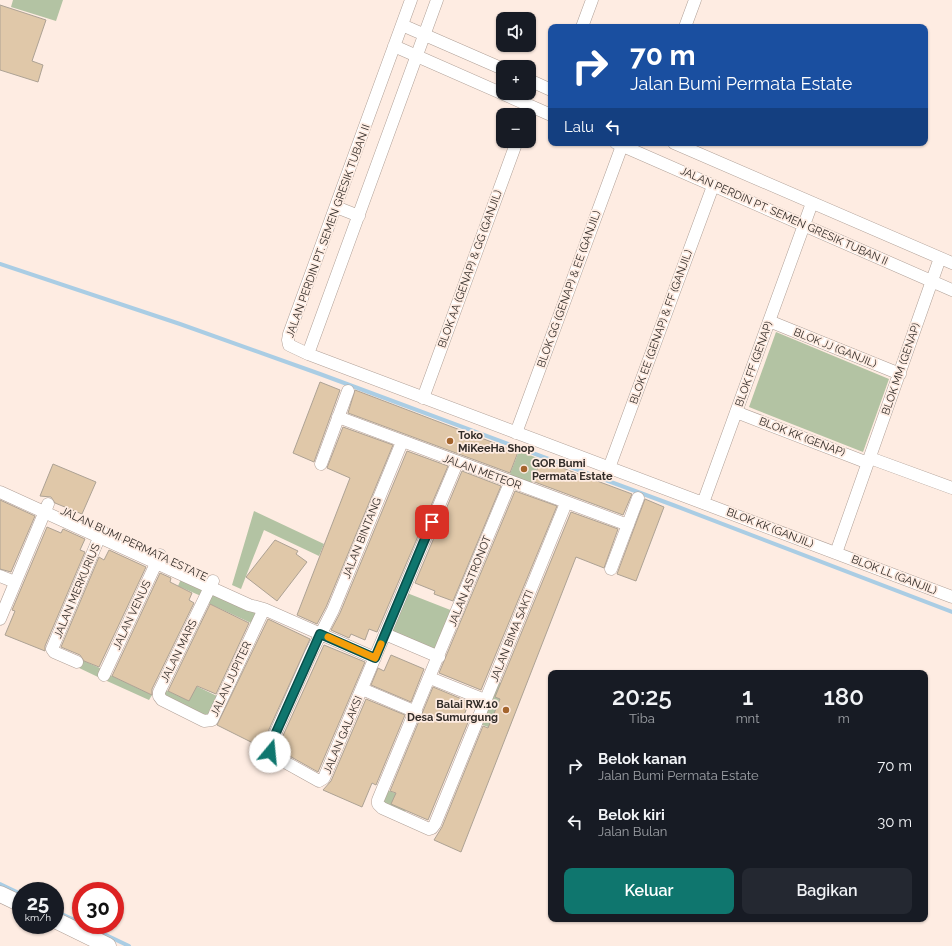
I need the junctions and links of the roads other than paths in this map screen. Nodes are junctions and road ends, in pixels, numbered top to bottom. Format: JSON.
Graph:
{"nodes":[{"id":1,"x":411,"y":0,"type":"edge"},
{"id":2,"x":437,"y":0,"type":"edge"},
{"id":3,"x":592,"y":0,"type":"edge"},
{"id":4,"x":695,"y":0,"type":"edge"},
{"id":5,"x":583,"y":24,"type":"edge"},
{"id":6,"x":686,"y":24,"type":"edge"},
{"id":7,"x":402,"y":25,"type":"junction"},
{"id":8,"x":424,"y":35,"type":"junction"},
{"id":9,"x":394,"y":46,"type":"junction"},
{"id":10,"x":416,"y":56,"type":"junction"},
{"id":11,"x":496,"y":66,"type":"edge"},
{"id":12,"x":536,"y":83,"type":"edge"},
{"id":13,"x":548,"y":89,"type":"edge"},
{"id":14,"x":524,"y":108,"type":"edge"},
{"id":15,"x":536,"y":112,"type":"edge"},
{"id":16,"x":548,"y":114,"type":"edge"},
{"id":17,"x":619,"y":146,"type":"edge"},
{"id":18,"x":624,"y":146,"type":"edge"},
{"id":19,"x":681,"y":146,"type":"edge"},
{"id":20,"x":513,"y":148,"type":"edge"},
{"id":21,"x":713,"y":186,"type":"junction"},
{"id":22,"x":812,"y":203,"type":"junction"},
{"id":23,"x":336,"y":206,"type":"junction"},
{"id":24,"x":358,"y":216,"type":"junction"},
{"id":25,"x":804,"y":225,"type":"junction"},
{"id":26,"x":940,"y":258,"type":"junction"},
{"id":27,"x":952,"y":263,"type":"edge"},
{"id":28,"x":932,"y":281,"type":"junction"},
{"id":29,"x":952,"y":290,"type":"edge"},
{"id":30,"x":769,"y":321,"type":"junction"},
{"id":31,"x":308,"y":354,"type":"junction"},
{"id":32,"x":900,"y":374,"type":"junction"},
{"id":33,"x":348,"y":391,"type":"dead end"},
{"id":34,"x":423,"y":398,"type":"junction"},
{"id":35,"x":736,"y":412,"type":"junction"},
{"id":36,"x":338,"y":417,"type":"junction"},
{"id":37,"x":516,"y":432,"type":"junction"},
{"id":38,"x":402,"y":442,"type":"junction"},
{"id":39,"x":869,"y":460,"type":"junction"},
{"id":40,"x":457,"y":463,"type":"junction"},
{"id":41,"x":321,"y":464,"type":"dead end"},
{"id":42,"x":609,"y":468,"type":"junction"},
{"id":43,"x":510,"y":482,"type":"junction"},
{"id":44,"x":0,"y":484,"type":"edge"},
{"id":45,"x":952,"y":488,"type":"edge"},
{"id":46,"x":0,"y":492,"type":"edge"},
{"id":47,"x":638,"y":498,"type":"dead end"},
{"id":48,"x":566,"y":503,"type":"junction"},
{"id":49,"x":703,"y":503,"type":"junction"},
{"id":50,"x":47,"y":508,"type":"junction"},
{"id":51,"x":628,"y":525,"type":"junction"},
{"id":52,"x":102,"y":533,"type":"junction"},
{"id":53,"x":836,"y":553,"type":"junction"},
{"id":54,"x":158,"y":559,"type":"junction"},
{"id":55,"x":610,"y":569,"type":"dead end"},
{"id":56,"x":0,"y":576,"type":"edge"},
{"id":57,"x":15,"y":582,"type":"junction"},
{"id":58,"x":212,"y":583,"type":"junction"},
{"id":59,"x":5,"y":594,"type":"edge"},
{"id":60,"x":952,"y":597,"type":"edge"},
{"id":61,"x":264,"y":609,"type":"junction"},
{"id":62,"x":0,"y":619,"type":"edge"},
{"id":63,"x":320,"y":634,"type":"junction"},
{"id":64,"x":385,"y":634,"type":"junction"},
{"id":65,"x":439,"y":657,"type":"junction"},
{"id":66,"x":375,"y":658,"type":"junction"},
{"id":67,"x":77,"y":662,"type":"dead end"},
{"id":68,"x":104,"y":675,"type":"dead end"},
{"id":69,"x":430,"y":678,"type":"junction"},
{"id":70,"x":362,"y":689,"type":"junction"},
{"id":71,"x":485,"y":700,"type":"junction"},
{"id":72,"x":183,"y":711,"type":"joint"},
{"id":73,"x":416,"y":712,"type":"junction"},
{"id":74,"x":293,"y":767,"type":"joint"},
{"id":75,"x":404,"y":818,"type":"joint"},
{"id":76,"x":0,"y":894,"type":"edge"},
{"id":77,"x":12,"y":900,"type":"edge"},
{"id":78,"x":64,"y":924,"type":"edge"},
{"id":79,"x":108,"y":946,"type":"edge"}],
"edges":[{"from":1,"to":7,"type":"street","name":"JALAN PERDIN PT. SEMEN GRESIK TUBAN II"},
{"from":2,"to":8,"type":"street"},
{"from":3,"to":5,"type":"street"},
{"from":4,"to":6,"type":"street"},
{"from":7,"to":8,"type":"street"},
{"from":7,"to":9,"type":"street","name":"JALAN PERDIN PT. SEMEN GRESIK TUBAN II"},
{"from":8,"to":10,"type":"street"},
{"from":8,"to":11,"type":"street"},
{"from":9,"to":10,"type":"street"},
{"from":9,"to":23,"type":"street","name":"JALAN PERDIN PT. SEMEN GRESIK TUBAN II"},
{"from":10,"to":14,"type":"street"},
{"from":10,"to":24,"type":"street"},
{"from":12,"to":13,"type":"street"},
{"from":15,"to":16,"type":"street"},
{"from":17,"to":37,"type":"street","name":"BLOK GG (GENAP) & EE (GANJIL)"},
{"from":18,"to":21,"type":"street","name":"JALAN PERDIN PT. SEMEN GRESIK TUBAN II"},
{"from":19,"to":22,"type":"street","name":"JALAN PERDIN PT. SEMEN GRESIK TUBAN II"},
{"from":20,"to":34,"type":"street","name":"BLOK AA (GENAP) & GG (GANJIL)"},
{"from":21,"to":25,"type":"street","name":"JALAN PERDIN PT. SEMEN GRESIK TUBAN II"},
{"from":21,"to":42,"type":"street","name":"BLOK EE (GENAP) & FF (GANJIL)"},
{"from":22,"to":25,"type":"street","name":"BLOK FF (GENAP)"},
{"from":22,"to":26,"type":"street","name":"JALAN PERDIN PT. SEMEN GRESIK TUBAN II"},
{"from":23,"to":24,"type":"street"},
{"from":23,"to":31,"type":"street","name":"JALAN PERDIN PT. SEMEN GRESIK TUBAN II"},
{"from":24,"to":31,"type":"street"},
{"from":25,"to":28,"type":"street","name":"JALAN PERDIN PT. SEMEN GRESIK TUBAN II"},
{"from":25,"to":30,"type":"street","name":"BLOK FF (GENAP)"},
{"from":26,"to":27,"type":"street","name":"JALAN PERDIN PT. SEMEN GRESIK TUBAN II"},
{"from":26,"to":28,"type":"street","name":"BLOK MM (GENAP)"},
{"from":28,"to":29,"type":"street","name":"JALAN PERDIN PT. SEMEN GRESIK TUBAN II"},
{"from":28,"to":32,"type":"street","name":"BLOK MM (GENAP)"},
{"from":30,"to":32,"type":"street","name":"BLOK JJ (GANJIL)"},
{"from":30,"to":35,"type":"street","name":"BLOK FF (GENAP)"},
{"from":31,"to":34,"type":"street","name":"BLOK KK (GANJIL)"},
{"from":32,"to":39,"type":"street","name":"BLOK MM (GENAP)"},
{"from":33,"to":36,"type":"street"},
{"from":34,"to":37,"type":"street","name":"BLOK KK (GANJIL)"},
{"from":35,"to":39,"type":"street","name":"BLOK KK (GENAP)"},
{"from":35,"to":49,"type":"street","name":"BLOK FF (GENAP)"},
{"from":36,"to":38,"type":"street","name":"JALAN METEOR"},
{"from":36,"to":41,"type":"street"},
{"from":37,"to":42,"type":"street","name":"BLOK KK (GANJIL)"},
{"from":38,"to":40,"type":"street","name":"JALAN METEOR"},
{"from":38,"to":63,"type":"street","name":"JALAN BINTANG"},
{"from":39,"to":45,"type":"street","name":"BLOK KK (GENAP)"},
{"from":39,"to":53,"type":"street","name":"BLOK MM (GENAP)"},
{"from":40,"to":43,"type":"street","name":"JALAN METEOR"},
{"from":40,"to":64,"type":"street","name":"JALAN GALAKSI"},
{"from":42,"to":49,"type":"street","name":"BLOK KK (GANJIL)"},
{"from":43,"to":48,"type":"street","name":"JALAN METEOR"},
{"from":43,"to":65,"type":"street","name":"JALAN ASTRONOT"},
{"from":44,"to":50,"type":"street","name":"JALAN BUMI PERMATA ESTATE"},
{"from":46,"to":50,"type":"street","name":"JALAN BUMI PERMATA ESTATE"},
{"from":47,"to":51,"type":"street"},
{"from":48,"to":51,"type":"street","name":"JALAN METEOR"},
{"from":48,"to":71,"type":"street","name":"JALAN BIMA SAKTI"},
{"from":49,"to":53,"type":"street","name":"BLOK KK (GANJIL)"},
{"from":50,"to":52,"type":"street","name":"JALAN BUMI PERMATA ESTATE"},
{"from":50,"to":57,"type":"street"},
{"from":51,"to":55,"type":"street"},
{"from":52,"to":54,"type":"street","name":"JALAN BUMI PERMATA ESTATE"},
{"from":52,"to":67,"type":"street","name":"JALAN MERKURIUS"},
{"from":53,"to":60,"type":"street","name":"BLOK LL (GANJIL)"},
{"from":54,"to":58,"type":"street","name":"JALAN BUMI PERMATA ESTATE"},
{"from":54,"to":68,"type":"street","name":"JALAN VENUS"},
{"from":56,"to":57,"type":"street"},
{"from":57,"to":59,"type":"street"},
{"from":58,"to":61,"type":"street","name":"JALAN BUMI PERMATA ESTATE"},
{"from":58,"to":72,"type":"street","name":"JALAN MARS"},
{"from":59,"to":62,"type":"street"},
{"from":61,"to":63,"type":"street","name":"JALAN BUMI PERMATA ESTATE"},
{"from":61,"to":72,"type":"street","name":"JALAN JUPITER"},
{"from":63,"to":66,"type":"street","name":"JALAN BUMI PERMATA ESTATE"},
{"from":63,"to":74,"type":"street","name":"JALAN BINTANG"},
{"from":64,"to":65,"type":"street"},
{"from":64,"to":66,"type":"street","name":"JALAN GALAKSI"},
{"from":65,"to":69,"type":"street","name":"JALAN ASTRONOT"},
{"from":66,"to":70,"type":"street","name":"JALAN GALAKSI"},
{"from":69,"to":71,"type":"street"},
{"from":69,"to":73,"type":"street","name":"JALAN ASTRONOT"},
{"from":70,"to":73,"type":"street"},
{"from":70,"to":74,"type":"street","name":"JALAN GALAKSI"},
{"from":71,"to":75,"type":"street","name":"JALAN BIMA SAKTI"},
{"from":73,"to":75,"type":"street","name":"JALAN ASTRONOT"},
{"from":76,"to":77,"type":"street"},
{"from":78,"to":79,"type":"street"}]}
